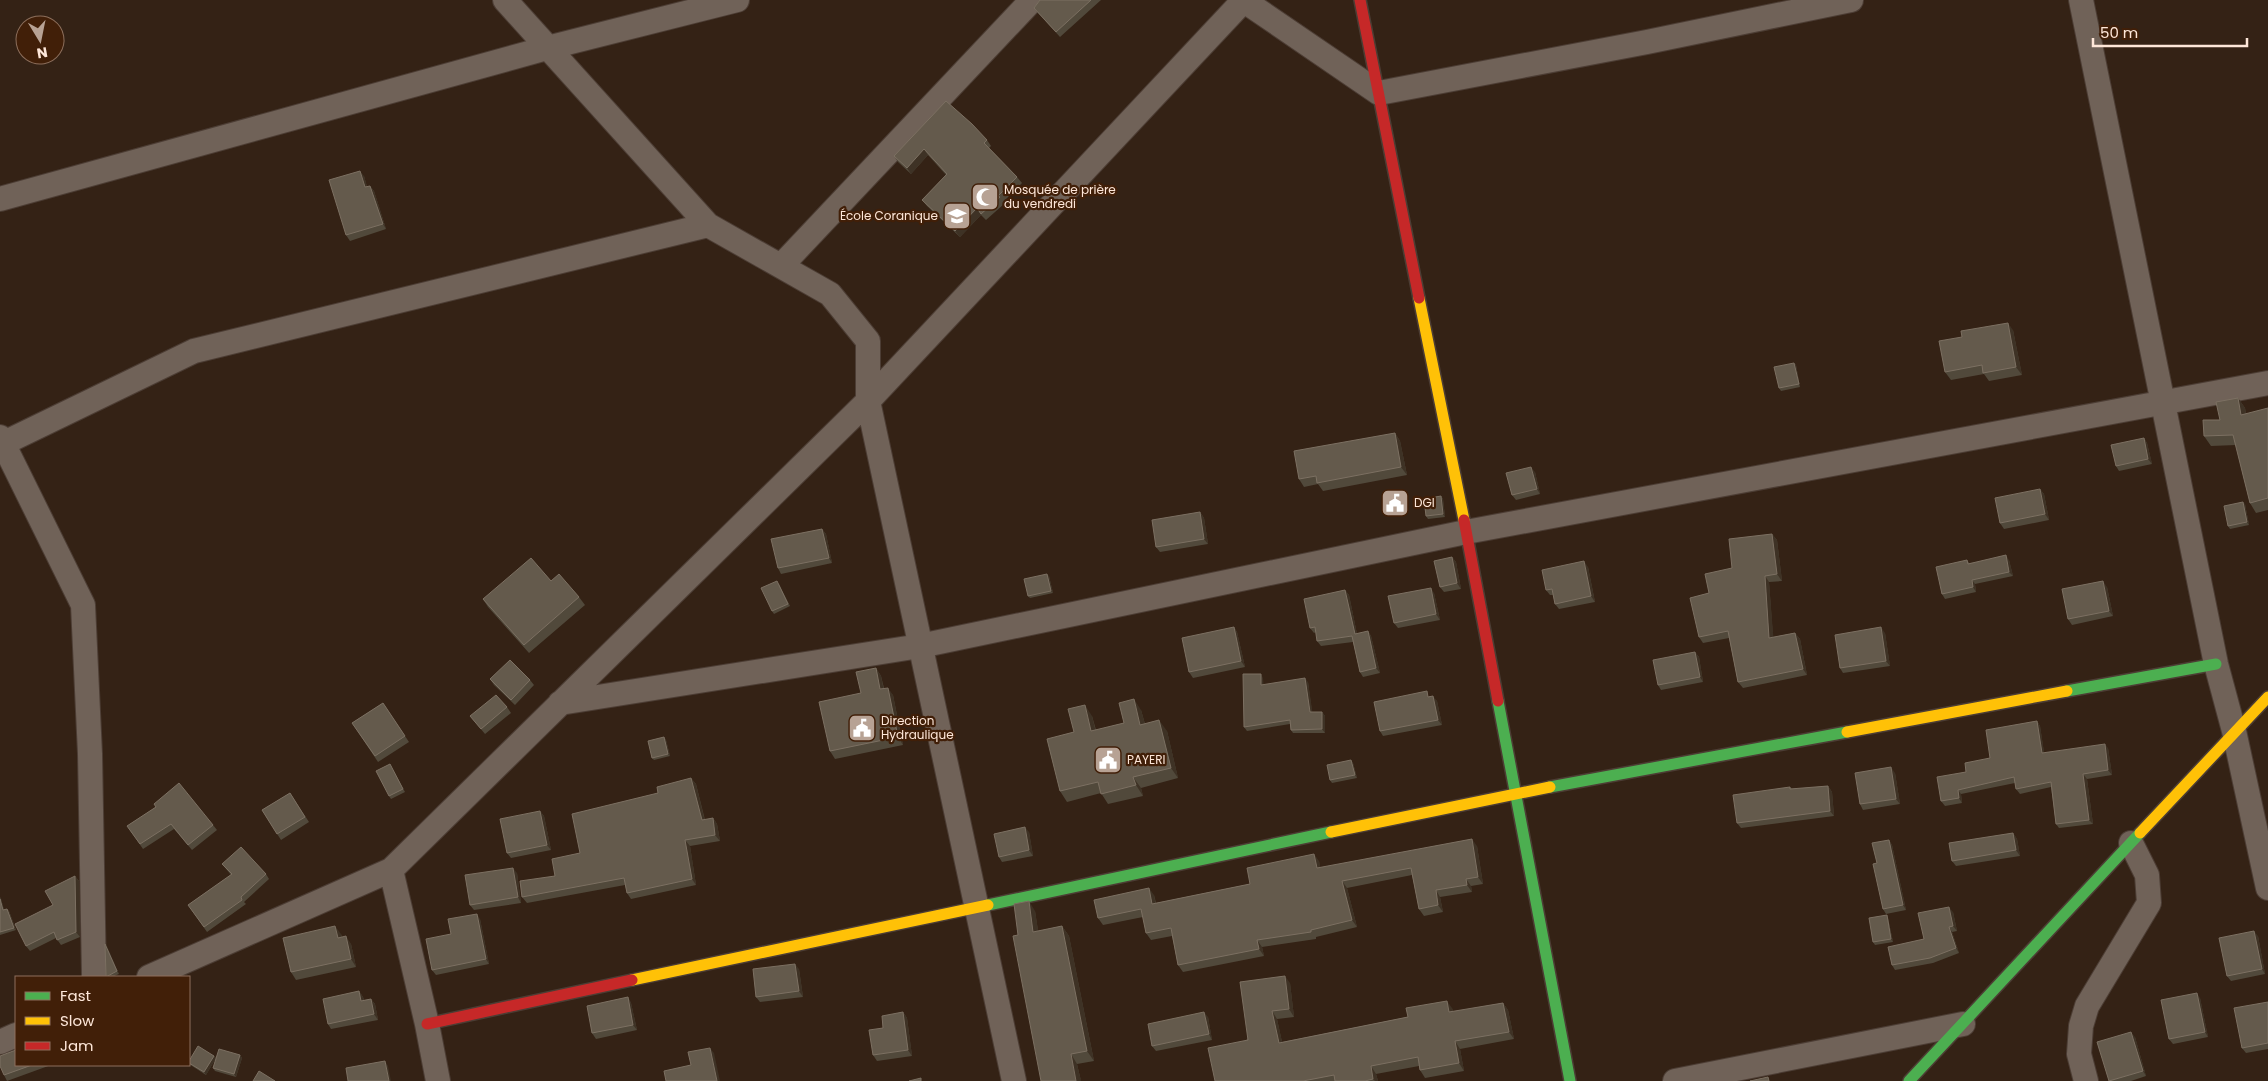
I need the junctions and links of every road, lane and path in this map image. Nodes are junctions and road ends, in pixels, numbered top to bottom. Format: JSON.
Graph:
{"nodes":[{"id":1,"x":505,"y":0,"type":"edge"},
{"id":2,"x":737,"y":0,"type":"edge"},
{"id":3,"x":1032,"y":0,"type":"edge"},
{"id":4,"x":1244,"y":0,"type":"edge"},
{"id":5,"x":1360,"y":0,"type":"edge"},
{"id":6,"x":1851,"y":0,"type":"edge"},
{"id":7,"x":2081,"y":0,"type":"edge"},
{"id":8,"x":546,"y":48,"type":"junction"},
{"id":9,"x":1379,"y":93,"type":"junction"},
{"id":10,"x":0,"y":199,"type":"edge"},
{"id":11,"x":708,"y":225,"type":"junction"},
{"id":12,"x":781,"y":266,"type":"junction"},
{"id":13,"x":2268,"y":382,"type":"edge"},
{"id":14,"x":868,"y":401,"type":"junction"},
{"id":15,"x":2162,"y":403,"type":"junction"},
{"id":16,"x":1,"y":442,"type":"edge"},
{"id":17,"x":1466,"y":532,"type":"junction"},
{"id":18,"x":920,"y":646,"type":"junction"},
{"id":19,"x":2216,"y":664,"type":"junction"},
{"id":20,"x":2268,"y":697,"type":"edge"},
{"id":21,"x":560,"y":703,"type":"junction"},
{"id":22,"x":2234,"y":731,"type":"junction"},
{"id":23,"x":1515,"y":794,"type":"junction"},
{"id":24,"x":2131,"y":843,"type":"junction"},
{"id":25,"x":391,"y":870,"type":"junction"},
{"id":26,"x":2268,"y":888,"type":"edge"},
{"id":27,"x":976,"y":906,"type":"junction"},
{"id":28,"x":94,"y":976,"type":"edge"},
{"id":29,"x":151,"y":976,"type":"edge"},
{"id":30,"x":427,"y":1024,"type":"junction"},
{"id":31,"x":1963,"y":1024,"type":"junction"},
{"id":32,"x":15,"y":1035,"type":"edge"},
{"id":33,"x":0,"y":1042,"type":"edge"},
{"id":34,"x":438,"y":1081,"type":"edge"},
{"id":35,"x":1014,"y":1081,"type":"edge"},
{"id":36,"x":1570,"y":1081,"type":"edge"},
{"id":37,"x":1675,"y":1081,"type":"edge"},
{"id":38,"x":1909,"y":1081,"type":"edge"},
{"id":39,"x":2086,"y":1081,"type":"edge"}],
"edges":[{"from":1,"to":8,"type":"street"},
{"from":2,"to":8,"type":"street"},
{"from":3,"to":12,"type":"street"},
{"from":4,"to":9,"type":"street"},
{"from":4,"to":14,"type":"street"},
{"from":5,"to":9,"type":"street"},
{"from":6,"to":9,"type":"street"},
{"from":7,"to":15,"type":"street"},
{"from":8,"to":10,"type":"street"},
{"from":8,"to":11,"type":"street"},
{"from":9,"to":17,"type":"street"},
{"from":11,"to":12,"type":"street"},
{"from":11,"to":16,"type":"street"},
{"from":12,"to":14,"type":"street"},
{"from":13,"to":15,"type":"street"},
{"from":14,"to":18,"type":"street"},
{"from":14,"to":21,"type":"street"},
{"from":15,"to":17,"type":"street"},
{"from":15,"to":19,"type":"street"},
{"from":16,"to":28,"type":"street"},
{"from":17,"to":18,"type":"street"},
{"from":17,"to":23,"type":"street"},
{"from":18,"to":21,"type":"street"},
{"from":18,"to":27,"type":"street"},
{"from":19,"to":22,"type":"street"},
{"from":19,"to":23,"type":"street"},
{"from":20,"to":22,"type":"street"},
{"from":21,"to":25,"type":"street"},
{"from":22,"to":24,"type":"street"},
{"from":22,"to":26,"type":"street"},
{"from":23,"to":27,"type":"street"},
{"from":23,"to":36,"type":"street"},
{"from":24,"to":31,"type":"street"},
{"from":24,"to":39,"type":"street"},
{"from":25,"to":29,"type":"street"},
{"from":25,"to":30,"type":"street"},
{"from":27,"to":30,"type":"street"},
{"from":27,"to":35,"type":"street"},
{"from":30,"to":34,"type":"street"},
{"from":31,"to":37,"type":"street"},
{"from":31,"to":38,"type":"street"},
{"from":32,"to":33,"type":"street"}]}
